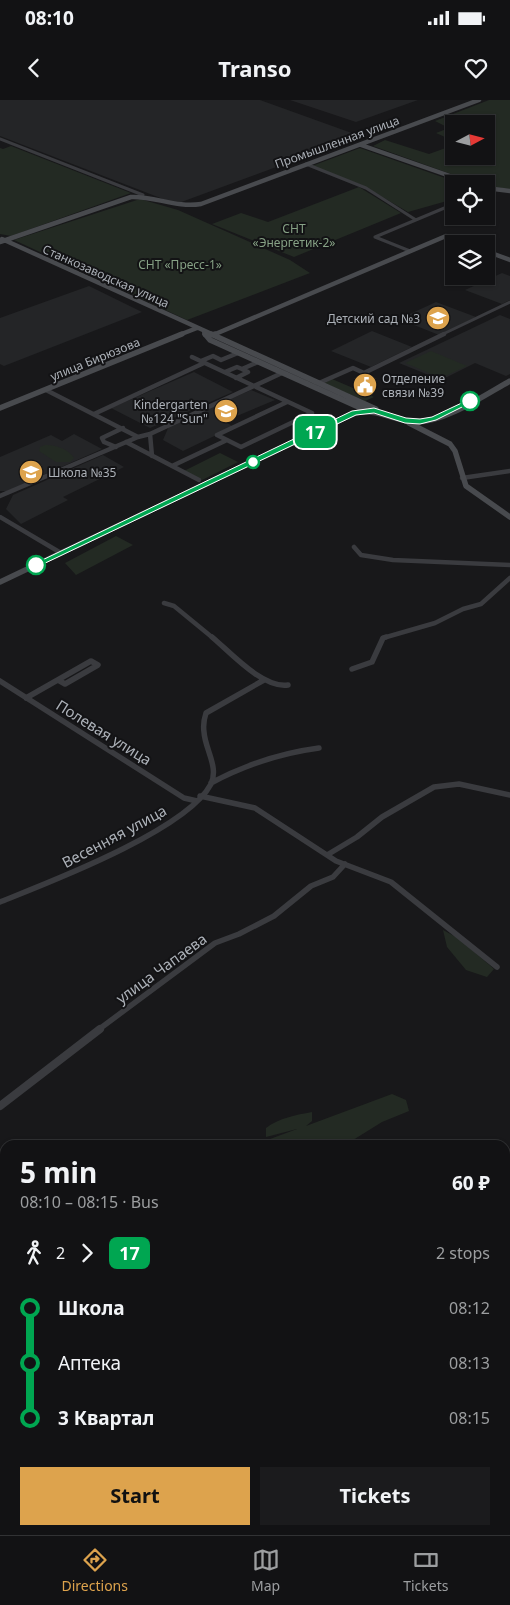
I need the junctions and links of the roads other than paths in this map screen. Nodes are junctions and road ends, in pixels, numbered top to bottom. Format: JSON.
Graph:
{"nodes":[{"id":1,"x":479,"y":100,"type":"edge"},
{"id":2,"x":0,"y":139,"type":"edge"},
{"id":3,"x":361,"y":145,"type":"junction"},
{"id":4,"x":306,"y":164,"type":"junction"},
{"id":5,"x":447,"y":175,"type":"edge"},
{"id":6,"x":495,"y":189,"type":"edge"},
{"id":7,"x":510,"y":190,"type":"edge"},
{"id":8,"x":138,"y":196,"type":"junction"},
{"id":9,"x":445,"y":208,"type":"edge"},
{"id":10,"x":416,"y":220,"type":"junction"},
{"id":11,"x":445,"y":236,"type":"edge"},
{"id":12,"x":2,"y":240,"type":"edge"},
{"id":13,"x":410,"y":251,"type":"junction"},
{"id":14,"x":495,"y":254,"type":"edge"},
{"id":15,"x":510,"y":260,"type":"edge"},
{"id":16,"x":510,"y":302,"type":"edge"},
{"id":17,"x":197,"y":328,"type":"junction"},
{"id":18,"x":204,"y":331,"type":"junction"},
{"id":19,"x":215,"y":335,"type":"junction"},
{"id":20,"x":207,"y":338,"type":"junction"},
{"id":21,"x":238,"y":353,"type":"junction"},
{"id":22,"x":192,"y":357,"type":"dead end"},
{"id":23,"x":221,"y":360,"type":"junction"},
{"id":24,"x":203,"y":362,"type":"junction"},
{"id":25,"x":258,"y":362,"type":"junction"},
{"id":26,"x":213,"y":367,"type":"junction"},
{"id":27,"x":242,"y":369,"type":"junction"},
{"id":28,"x":225,"y":372,"type":"junction"},
{"id":29,"x":282,"y":373,"type":"junction"},
{"id":30,"x":236,"y":378,"type":"junction"},
{"id":31,"x":510,"y":381,"type":"edge"},
{"id":32,"x":320,"y":383,"type":"junction"},
{"id":33,"x":254,"y":387,"type":"junction"},
{"id":34,"x":46,"y":390,"type":"junction"},
{"id":35,"x":287,"y":402,"type":"junction"},
{"id":36,"x":0,"y":408,"type":"edge"},
{"id":37,"x":368,"y":408,"type":"junction"},
{"id":38,"x":355,"y":410,"type":"junction"},
{"id":39,"x":94,"y":414,"type":"junction"},
{"id":40,"x":439,"y":417,"type":"junction"},
{"id":41,"x":398,"y":418,"type":"junction"},
{"id":42,"x":123,"y":428,"type":"junction"},
{"id":43,"x":424,"y":430,"type":"junction"},
{"id":44,"x":150,"y":434,"type":"junction"},
{"id":45,"x":138,"y":437,"type":"junction"},
{"id":46,"x":228,"y":440,"type":"junction"},
{"id":47,"x":126,"y":442,"type":"junction"},
{"id":48,"x":116,"y":446,"type":"junction"},
{"id":49,"x":152,"y":456,"type":"junction"},
{"id":50,"x":172,"y":466,"type":"junction"},
{"id":51,"x":510,"y":471,"type":"edge"},
{"id":52,"x":462,"y":478,"type":"junction"},
{"id":53,"x":199,"y":480,"type":"dead end"},
{"id":54,"x":0,"y":496,"type":"edge"},
{"id":55,"x":0,"y":517,"type":"edge"},
{"id":56,"x":510,"y":517,"type":"edge"},
{"id":57,"x":354,"y":547,"type":"dead end"},
{"id":58,"x":61,"y":553,"type":"junction"},
{"id":59,"x":510,"y":565,"type":"edge"},
{"id":60,"x":510,"y":578,"type":"edge"},
{"id":61,"x":0,"y":582,"type":"edge"},
{"id":62,"x":164,"y":603,"type":"dead end"},
{"id":63,"x":352,"y":669,"type":"dead end"},
{"id":64,"x":58,"y":680,"type":"junction"},
{"id":65,"x":264,"y":680,"type":"junction"},
{"id":66,"x":0,"y":681,"type":"edge"},
{"id":67,"x":288,"y":685,"type":"dead end"},
{"id":68,"x":26,"y":698,"type":"junction"},
{"id":69,"x":319,"y":748,"type":"dead end"},
{"id":70,"x":211,"y":783,"type":"junction"},
{"id":71,"x":510,"y":795,"type":"edge"},
{"id":72,"x":199,"y":799,"type":"junction"},
{"id":73,"x":327,"y":855,"type":"junction"},
{"id":74,"x":345,"y":864,"type":"junction"},
{"id":75,"x":0,"y":902,"type":"edge"},
{"id":76,"x":497,"y":967,"type":"dead end"},
{"id":77,"x":0,"y":1106,"type":"edge"}],
"edges":[{"from":1,"to":3,"type":"street","name":"Промышленная улица"},
{"from":2,"to":8,"type":"street"},
{"from":3,"to":4,"type":"street","name":"Промышленная улица"},
{"from":3,"to":5,"type":"street"},
{"from":4,"to":8,"type":"street","name":"Промышленная улица"},
{"from":4,"to":10,"type":"street"},
{"from":6,"to":7,"type":"street"},
{"from":8,"to":12,"type":"street"},
{"from":9,"to":10,"type":"street"},
{"from":10,"to":13,"type":"street"},
{"from":11,"to":13,"type":"street"},
{"from":12,"to":17,"type":"street","name":"Станкозаводская улица"},
{"from":13,"to":19,"type":"street"},
{"from":14,"to":15,"type":"street"},
{"from":16,"to":32,"type":"street"},
{"from":17,"to":18,"type":"street","name":"Станкозаводская улица"},
{"from":17,"to":34,"type":"street","name":"улица Бирюзова"},
{"from":18,"to":19,"type":"street","name":"Станкозаводская улица"},
{"from":18,"to":20,"type":"street"},
{"from":19,"to":20,"type":"street"},
{"from":19,"to":32,"type":"street","name":"Станкозаводская улица"},
{"from":20,"to":21,"type":"street"},
{"from":21,"to":23,"type":"street"},
{"from":21,"to":25,"type":"street"},
{"from":22,"to":24,"type":"street"},
{"from":23,"to":24,"type":"street"},
{"from":23,"to":26,"type":"street"},
{"from":24,"to":26,"type":"street"},
{"from":24,"to":39,"type":"street"},
{"from":25,"to":27,"type":"street"},
{"from":25,"to":29,"type":"street"},
{"from":26,"to":28,"type":"street"},
{"from":27,"to":28,"type":"street"},
{"from":27,"to":30,"type":"street"},
{"from":28,"to":30,"type":"street"},
{"from":29,"to":33,"type":"street"},
{"from":29,"to":38,"type":"street"},
{"from":30,"to":33,"type":"street"},
{"from":31,"to":40,"type":"street"},
{"from":32,"to":37,"type":"street","name":"Станкозаводская улица"},
{"from":33,"to":35,"type":"street"},
{"from":33,"to":44,"type":"street"},
{"from":34,"to":36,"type":"street","name":"улица Бирюзова"},
{"from":34,"to":39,"type":"street"},
{"from":35,"to":46,"type":"street"},
{"from":35,"to":46,"type":"street"},
{"from":37,"to":38,"type":"street"},
{"from":37,"to":41,"type":"street"},
{"from":38,"to":58,"type":"street"},
{"from":39,"to":42,"type":"street"},
{"from":40,"to":41,"type":"street"},
{"from":40,"to":43,"type":"street"},
{"from":41,"to":43,"type":"street"},
{"from":42,"to":45,"type":"street"},
{"from":42,"to":48,"type":"street"},
{"from":43,"to":52,"type":"street"},
{"from":44,"to":45,"type":"street"},
{"from":44,"to":49,"type":"street"},
{"from":45,"to":47,"type":"street"},
{"from":46,"to":50,"type":"street"},
{"from":47,"to":48,"type":"street"},
{"from":47,"to":49,"type":"street"},
{"from":48,"to":54,"type":"street"},
{"from":49,"to":50,"type":"street"},
{"from":50,"to":53,"type":"street"},
{"from":51,"to":52,"type":"street"},
{"from":52,"to":56,"type":"street"},
{"from":55,"to":58,"type":"street"},
{"from":57,"to":59,"type":"street"},
{"from":58,"to":61,"type":"street"},
{"from":60,"to":63,"type":"street"},
{"from":62,"to":65,"type":"street"},
{"from":64,"to":64,"type":"street"},
{"from":64,"to":68,"type":"street"},
{"from":65,"to":67,"type":"street"},
{"from":65,"to":70,"type":"street"},
{"from":66,"to":68,"type":"street","name":"Полевая улица"},
{"from":68,"to":72,"type":"street","name":"Полевая улица"},
{"from":69,"to":70,"type":"street"},
{"from":70,"to":72,"type":"street","name":"Весенняя улица"},
{"from":71,"to":73,"type":"street"},
{"from":72,"to":73,"type":"street"},
{"from":72,"to":75,"type":"street","name":"Весенняя улица"},
{"from":73,"to":74,"type":"street"},
{"from":74,"to":76,"type":"street"},
{"from":74,"to":77,"type":"street","name":"улица Чапаева"}]}
